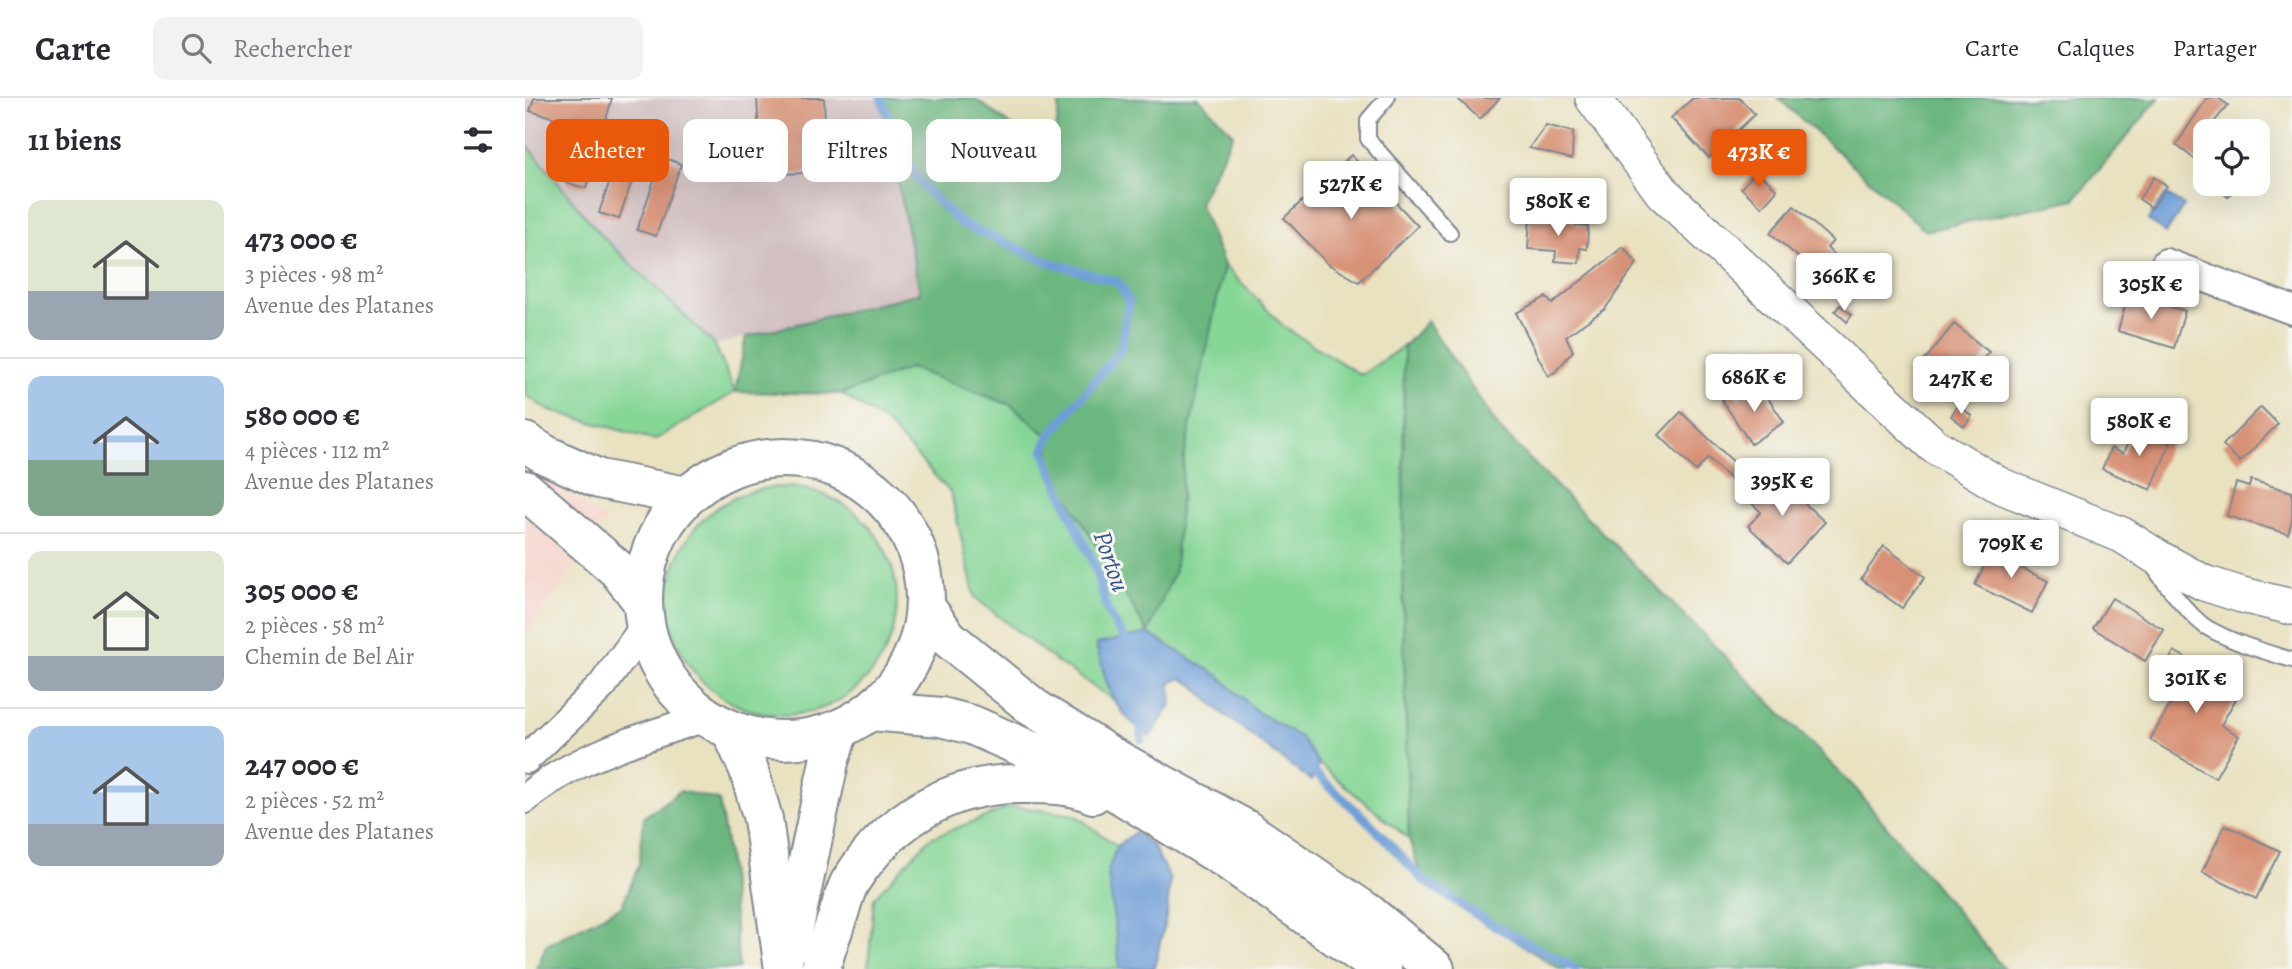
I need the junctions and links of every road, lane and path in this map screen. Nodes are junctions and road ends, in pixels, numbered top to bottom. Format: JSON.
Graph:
{"nodes":[{"id":1,"x":1387,"y":98,"type":"edge"},
{"id":2,"x":1593,"y":98,"type":"edge"},
{"id":3,"x":1450,"y":233,"type":"dead end"},
{"id":4,"x":2166,"y":263,"type":"dead end"},
{"id":5,"x":2292,"y":310,"type":"edge"},
{"id":6,"x":525,"y":442,"type":"edge"},
{"id":7,"x":525,"y":490,"type":"edge"},
{"id":8,"x":686,"y":496,"type":"junction"},
{"id":9,"x":2141,"y":547,"type":"junction"},
{"id":10,"x":2292,"y":607,"type":"edge"},
{"id":11,"x":926,"y":608,"type":"junction"},
{"id":12,"x":644,"y":613,"type":"junction"},
{"id":13,"x":2292,"y":660,"type":"edge"},
{"id":14,"x":855,"y":720,"type":"junction"},
{"id":15,"x":719,"y":723,"type":"junction"},
{"id":16,"x":525,"y":759,"type":"edge"},
{"id":17,"x":525,"y":799,"type":"edge"},
{"id":18,"x":1226,"y":859,"type":"junction"},
{"id":19,"x":785,"y":969,"type":"edge"},
{"id":20,"x":821,"y":969,"type":"edge"},
{"id":21,"x":1382,"y":969,"type":"edge"},
{"id":22,"x":1435,"y":969,"type":"edge"}],
"edges":[{"from":1,"to":3,"type":"lane"},
{"from":2,"to":9,"type":"street"},
{"from":4,"to":5,"type":"street"},
{"from":6,"to":8,"type":"main road"},
{"from":7,"to":12,"type":"main road"},
{"from":8,"to":11,"type":"main road"},
{"from":8,"to":12,"type":"main road"},
{"from":9,"to":10,"type":"street"},
{"from":9,"to":13,"type":"lane"},
{"from":11,"to":14,"type":"main road"},
{"from":11,"to":22,"type":"main road"},
{"from":12,"to":15,"type":"main road"},
{"from":12,"to":16,"type":"street"},
{"from":14,"to":15,"type":"main road"},
{"from":14,"to":18,"type":"main road"},
{"from":14,"to":19,"type":"main road"},
{"from":15,"to":17,"type":"street"},
{"from":15,"to":19,"type":"main road"},
{"from":18,"to":20,"type":"main road"},
{"from":18,"to":21,"type":"main road"}]}
